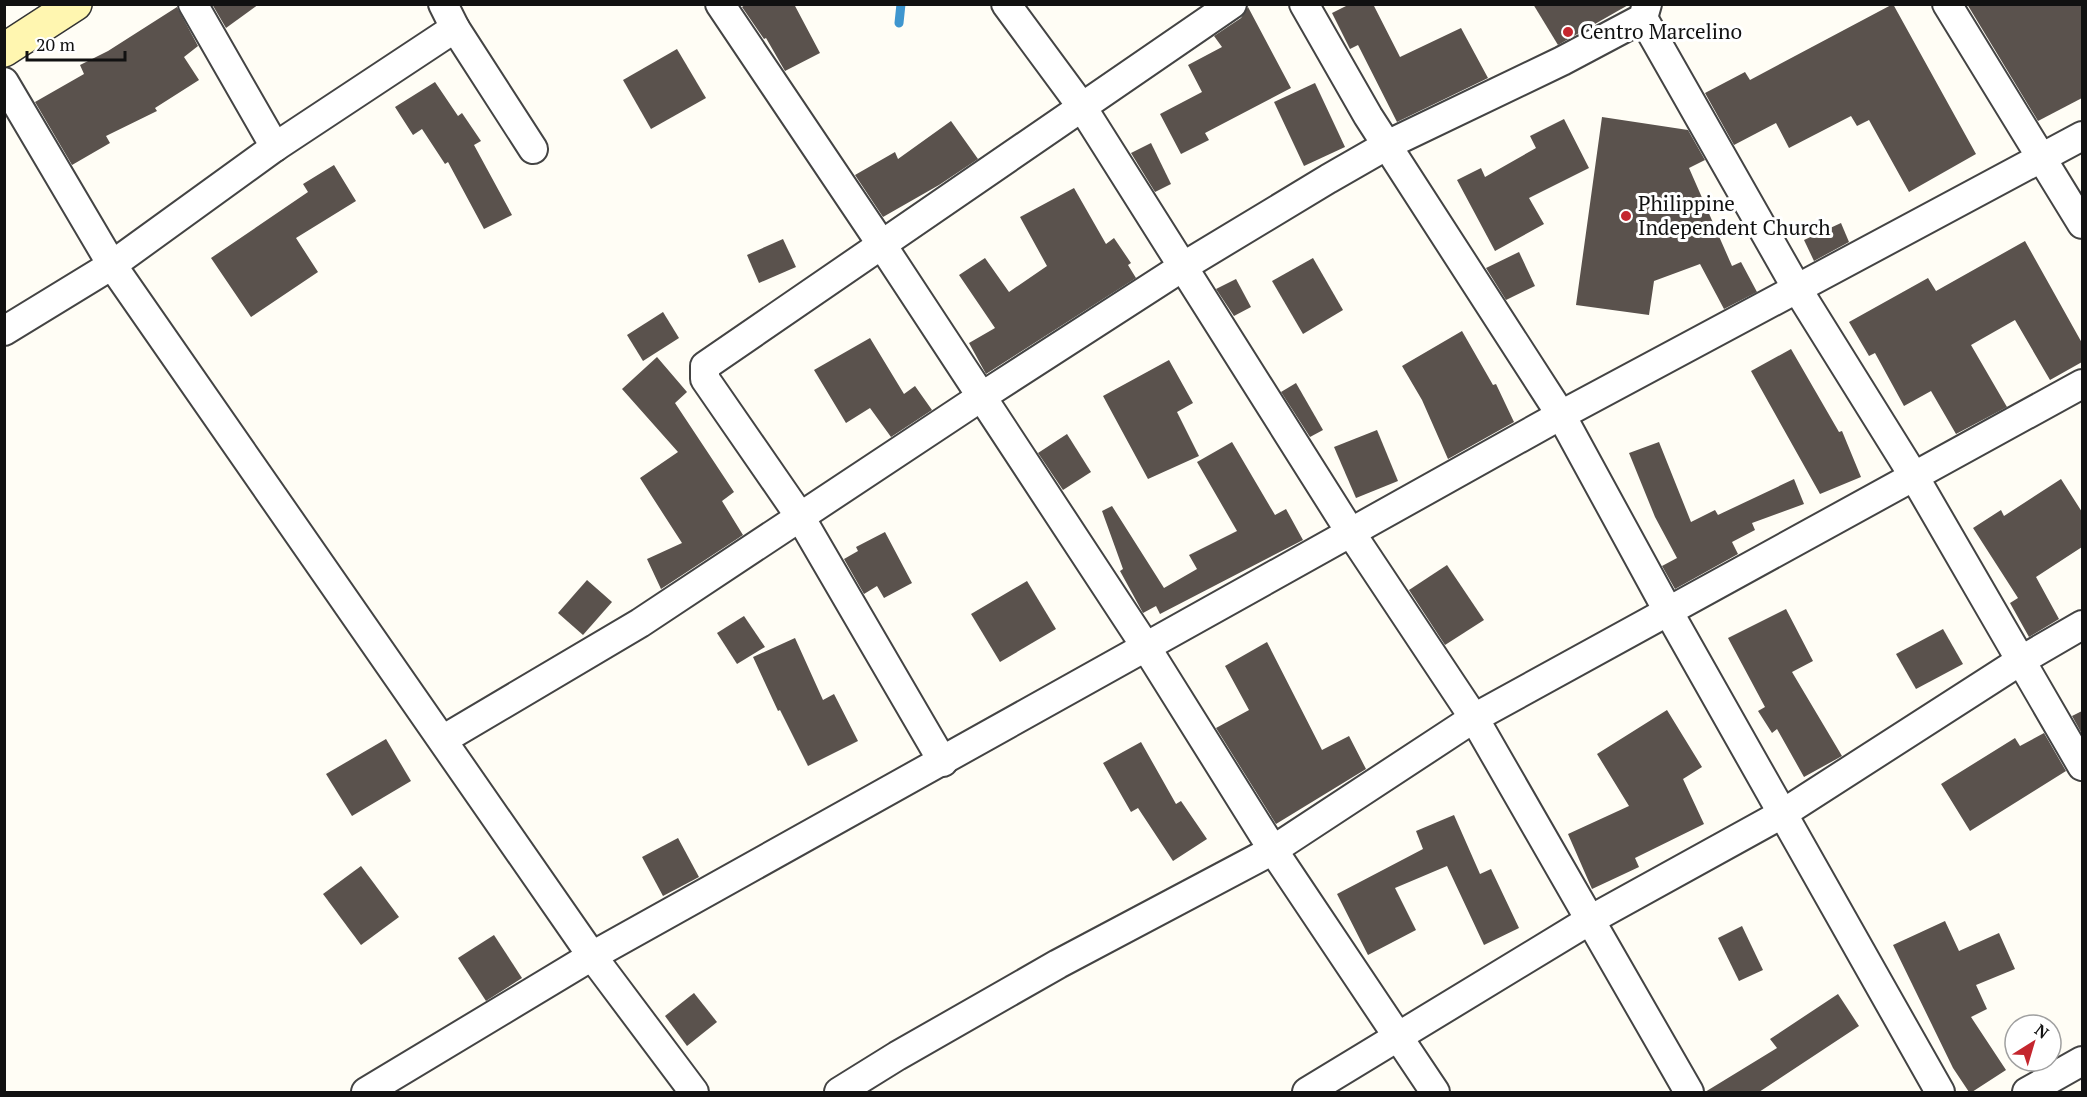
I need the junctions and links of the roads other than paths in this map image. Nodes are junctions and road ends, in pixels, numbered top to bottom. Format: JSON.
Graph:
{"nodes":[{"id":1,"x":75,"y":4,"type":"edge"},
{"id":2,"x":193,"y":4,"type":"edge"},
{"id":3,"x":720,"y":4,"type":"edge"},
{"id":4,"x":1006,"y":4,"type":"edge"},
{"id":5,"x":1232,"y":4,"type":"edge"},
{"id":6,"x":1304,"y":4,"type":"edge"},
{"id":7,"x":1947,"y":4,"type":"edge"},
{"id":8,"x":1645,"y":11,"type":"edge"},
{"id":9,"x":449,"y":16,"type":"edge"},
{"id":10,"x":4,"y":50,"type":"edge"},
{"id":11,"x":4,"y":82,"type":"edge"},
{"id":12,"x":1082,"y":106,"type":"junction"},
{"id":13,"x":2082,"y":136,"type":"edge"},
{"id":14,"x":1389,"y":144,"type":"junction"},
{"id":15,"x":275,"y":147,"type":"junction"},
{"id":16,"x":533,"y":149,"type":"dead end"},
{"id":17,"x":2041,"y":159,"type":"junction"},
{"id":18,"x":2082,"y":224,"type":"edge"},
{"id":19,"x":882,"y":245,"type":"junction"},
{"id":20,"x":112,"y":265,"type":"junction"},
{"id":21,"x":1184,"y":266,"type":"junction"},
{"id":22,"x":1796,"y":287,"type":"junction"},
{"id":23,"x":4,"y":331,"type":"edge"},
{"id":24,"x":2082,"y":384,"type":"edge"},
{"id":25,"x":981,"y":396,"type":"junction"},
{"id":26,"x":1561,"y":415,"type":"junction"},
{"id":27,"x":1916,"y":478,"type":"junction"},
{"id":28,"x":799,"y":515,"type":"junction"},
{"id":29,"x":1351,"y":533,"type":"junction"},
{"id":30,"x":1668,"y":611,"type":"junction"},
{"id":31,"x":2082,"y":625,"type":"edge"},
{"id":32,"x":1146,"y":647,"type":"junction"},
{"id":33,"x":2020,"y":661,"type":"junction"},
{"id":34,"x":1474,"y":718,"type":"junction"},
{"id":35,"x":444,"y":739,"type":"junction"},
{"id":36,"x":943,"y":762,"type":"junction"},
{"id":37,"x":2082,"y":766,"type":"edge"},
{"id":38,"x":1782,"y":814,"type":"junction"},
{"id":39,"x":1273,"y":849,"type":"junction"},
{"id":40,"x":1590,"y":920,"type":"junction"},
{"id":41,"x":592,"y":956,"type":"junction"},
{"id":42,"x":1398,"y":1037,"type":"junction"},
{"id":43,"x":2082,"y":1061,"type":"edge"},
{"id":44,"x":366,"y":1092,"type":"edge"},
{"id":45,"x":694,"y":1092,"type":"edge"},
{"id":46,"x":839,"y":1092,"type":"edge"},
{"id":47,"x":1307,"y":1092,"type":"edge"},
{"id":48,"x":1435,"y":1092,"type":"edge"},
{"id":49,"x":1689,"y":1092,"type":"edge"},
{"id":50,"x":1940,"y":1092,"type":"edge"},
{"id":51,"x":2027,"y":1092,"type":"edge"}],
"edges":[{"from":1,"to":10,"type":"main road"},
{"from":2,"to":15,"type":"street"},
{"from":3,"to":19,"type":"street"},
{"from":4,"to":12,"type":"street"},
{"from":5,"to":12,"type":"street"},
{"from":6,"to":14,"type":"street"},
{"from":7,"to":17,"type":"street"},
{"from":8,"to":14,"type":"street"},
{"from":8,"to":22,"type":"street"},
{"from":9,"to":15,"type":"street"},
{"from":9,"to":16,"type":"street"},
{"from":11,"to":20,"type":"street"},
{"from":12,"to":19,"type":"street"},
{"from":12,"to":21,"type":"street"},
{"from":13,"to":17,"type":"street"},
{"from":14,"to":21,"type":"street"},
{"from":14,"to":26,"type":"street"},
{"from":15,"to":20,"type":"street"},
{"from":17,"to":18,"type":"street"},
{"from":17,"to":22,"type":"street"},
{"from":19,"to":25,"type":"street"},
{"from":19,"to":28,"type":"street"},
{"from":20,"to":23,"type":"street"},
{"from":20,"to":35,"type":"street"},
{"from":21,"to":25,"type":"street"},
{"from":21,"to":29,"type":"street"},
{"from":22,"to":26,"type":"street"},
{"from":22,"to":27,"type":"street"},
{"from":24,"to":27,"type":"street"},
{"from":25,"to":28,"type":"street"},
{"from":25,"to":32,"type":"street"},
{"from":26,"to":29,"type":"street"},
{"from":26,"to":30,"type":"street"},
{"from":27,"to":30,"type":"street"},
{"from":27,"to":33,"type":"street"},
{"from":28,"to":35,"type":"street"},
{"from":28,"to":36,"type":"street"},
{"from":29,"to":32,"type":"street"},
{"from":29,"to":34,"type":"street"},
{"from":30,"to":34,"type":"street"},
{"from":30,"to":38,"type":"street"},
{"from":31,"to":33,"type":"street"},
{"from":32,"to":36,"type":"street"},
{"from":32,"to":39,"type":"street"},
{"from":33,"to":37,"type":"street"},
{"from":33,"to":38,"type":"street"},
{"from":34,"to":39,"type":"street"},
{"from":34,"to":40,"type":"street"},
{"from":35,"to":41,"type":"street"},
{"from":36,"to":41,"type":"street"},
{"from":38,"to":40,"type":"street"},
{"from":38,"to":50,"type":"street"},
{"from":39,"to":42,"type":"street"},
{"from":39,"to":46,"type":"street"},
{"from":40,"to":42,"type":"street"},
{"from":40,"to":49,"type":"street"},
{"from":41,"to":44,"type":"street"},
{"from":41,"to":45,"type":"street"},
{"from":42,"to":47,"type":"street"},
{"from":42,"to":48,"type":"street"},
{"from":43,"to":51,"type":"street"}]}
